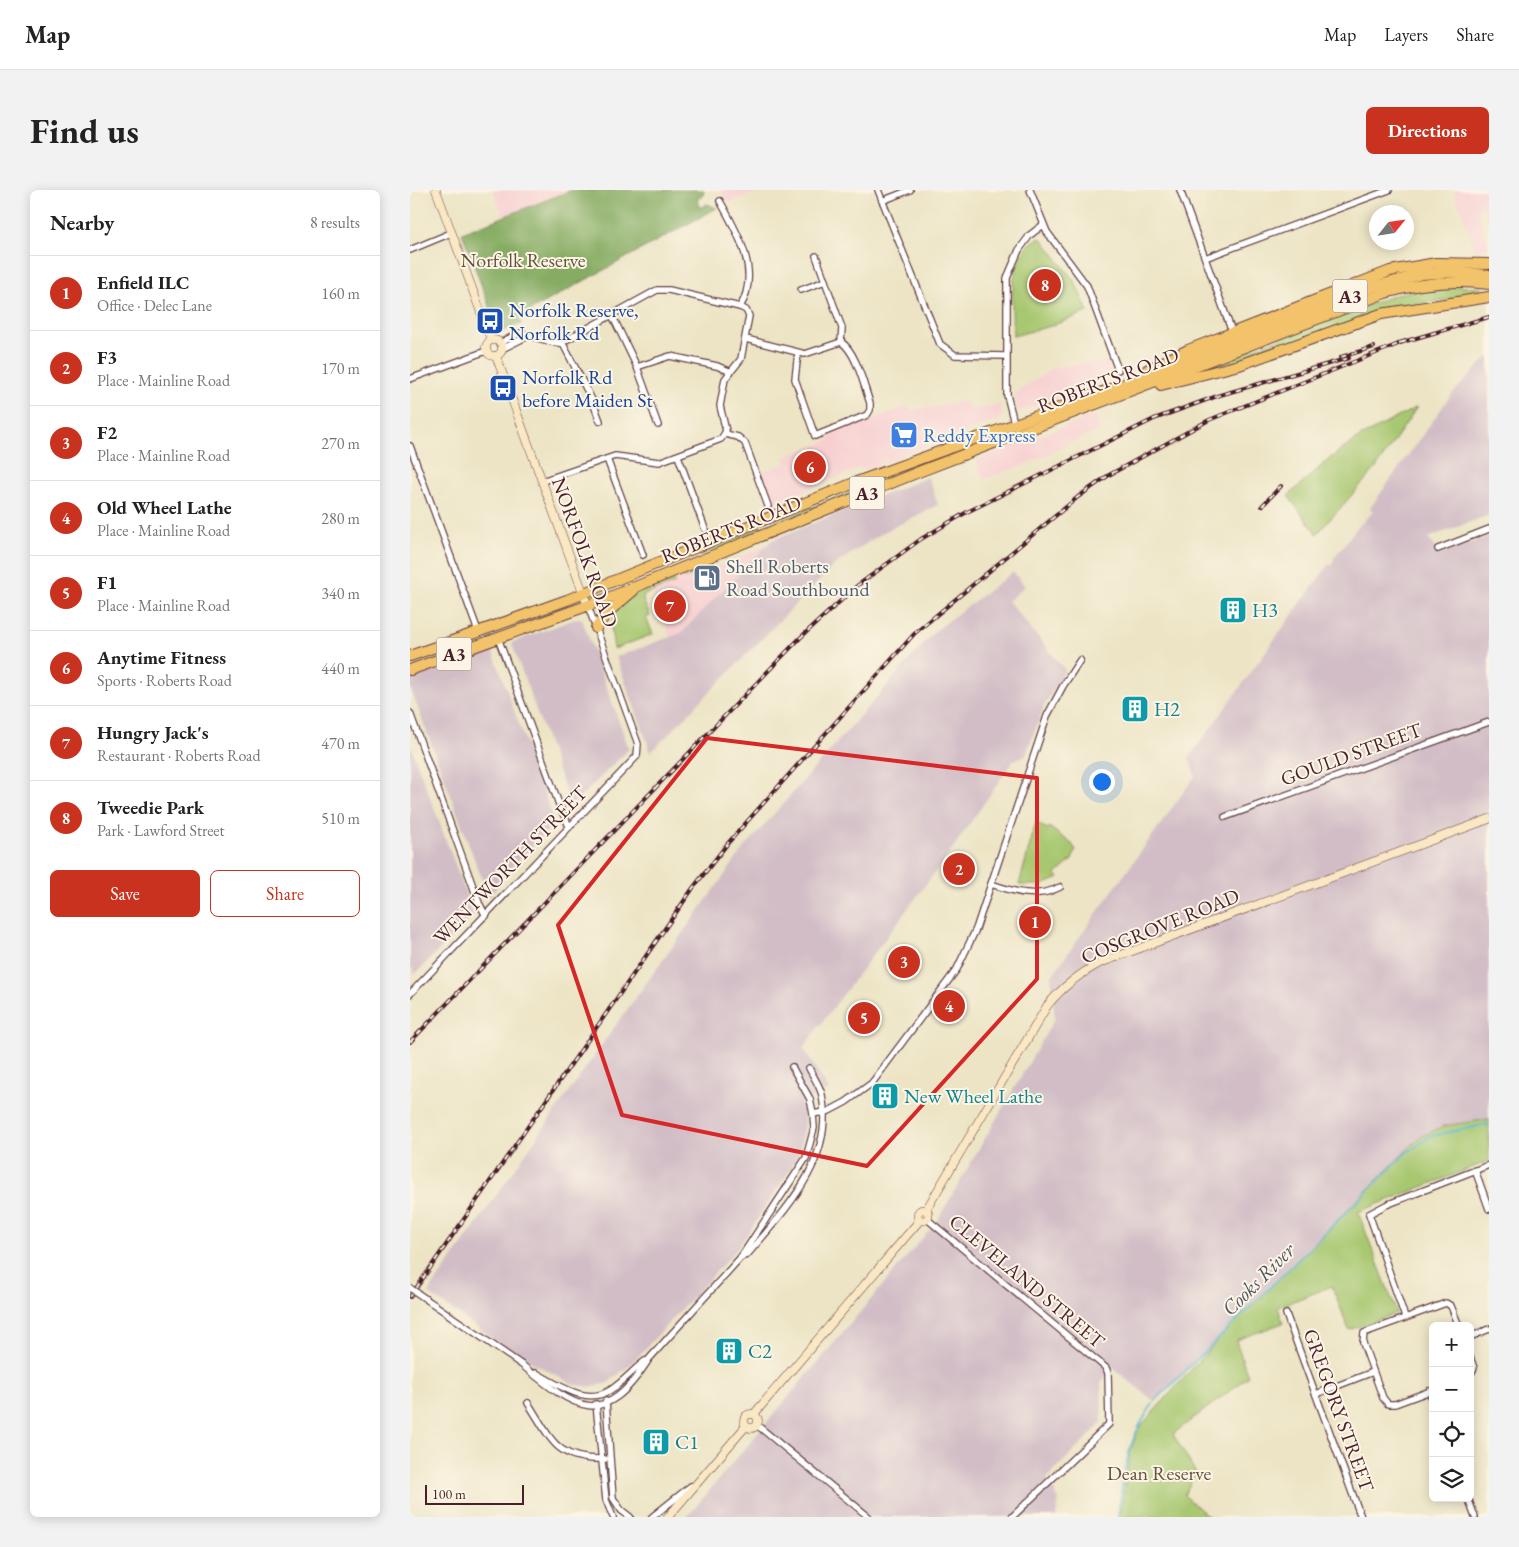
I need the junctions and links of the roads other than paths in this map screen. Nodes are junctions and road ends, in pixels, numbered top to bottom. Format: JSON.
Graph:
{"nodes":[{"id":1,"x":436,"y":190,"type":"edge"},
{"id":2,"x":878,"y":190,"type":"edge"},
{"id":3,"x":910,"y":190,"type":"edge"},
{"id":4,"x":1030,"y":190,"type":"edge"},
{"id":5,"x":1180,"y":190,"type":"edge"},
{"id":6,"x":1389,"y":190,"type":"edge"},
{"id":7,"x":720,"y":201,"type":"dead end"},
{"id":8,"x":882,"y":201,"type":"junction"},
{"id":9,"x":1044,"y":225,"type":"junction"},
{"id":10,"x":451,"y":233,"type":"junction"},
{"id":11,"x":410,"y":250,"type":"edge"},
{"id":12,"x":816,"y":256,"type":"dead end"},
{"id":13,"x":1206,"y":258,"type":"junction"},
{"id":14,"x":1484,"y":264,"type":"edge"},
{"id":15,"x":1489,"y":270,"type":"edge"},
{"id":16,"x":1489,"y":275,"type":"edge"},
{"id":17,"x":825,"y":281,"type":"junction"},
{"id":18,"x":1489,"y":286,"type":"edge"},
{"id":19,"x":801,"y":290,"type":"dead end"},
{"id":20,"x":1489,"y":297,"type":"edge"},
{"id":21,"x":1465,"y":302,"type":"junction"},
{"id":22,"x":740,"y":306,"type":"junction"},
{"id":23,"x":612,"y":314,"type":"junction"},
{"id":24,"x":1232,"y":332,"type":"junction"},
{"id":25,"x":746,"y":339,"type":"junction"},
{"id":26,"x":491,"y":340,"type":"junction"},
{"id":27,"x":562,"y":342,"type":"junction"},
{"id":28,"x":841,"y":342,"type":"junction"},
{"id":29,"x":501,"y":346,"type":"junction"},
{"id":30,"x":486,"y":352,"type":"junction"},
{"id":31,"x":1220,"y":352,"type":"junction"},
{"id":32,"x":798,"y":353,"type":"junction"},
{"id":33,"x":496,"y":356,"type":"junction"},
{"id":34,"x":1006,"y":356,"type":"junction"},
{"id":35,"x":638,"y":367,"type":"junction"},
{"id":36,"x":1118,"y":370,"type":"dead end"},
{"id":37,"x":729,"y":371,"type":"junction"},
{"id":38,"x":410,"y":379,"type":"edge"},
{"id":39,"x":1120,"y":385,"type":"junction"},
{"id":40,"x":1131,"y":392,"type":"junction"},
{"id":41,"x":600,"y":420,"type":"dead end"},
{"id":42,"x":658,"y":425,"type":"dead end"},
{"id":43,"x":1016,"y":429,"type":"junction"},
{"id":44,"x":725,"y":434,"type":"junction"},
{"id":45,"x":410,"y":446,"type":"edge"},
{"id":46,"x":678,"y":456,"type":"junction"},
{"id":47,"x":607,"y":459,"type":"junction"},
{"id":48,"x":542,"y":481,"type":"junction"},
{"id":49,"x":768,"y":506,"type":"dead end"},
{"id":50,"x":705,"y":529,"type":"dead end"},
{"id":51,"x":1489,"y":529,"type":"edge"},
{"id":52,"x":1438,"y":548,"type":"dead end"},
{"id":53,"x":643,"y":555,"type":"dead end"},
{"id":54,"x":640,"y":585,"type":"junction"},
{"id":55,"x":583,"y":593,"type":"junction"},
{"id":56,"x":588,"y":606,"type":"junction"},
{"id":57,"x":596,"y":628,"type":"junction"},
{"id":58,"x":478,"y":631,"type":"junction"},
{"id":59,"x":498,"y":638,"type":"junction"},
{"id":60,"x":410,"y":656,"type":"edge"},
{"id":61,"x":1080,"y":660,"type":"dead end"},
{"id":62,"x":410,"y":670,"type":"edge"},
{"id":63,"x":410,"y":713,"type":"edge"},
{"id":64,"x":1489,"y":722,"type":"edge"},
{"id":65,"x":634,"y":759,"type":"joint"},
{"id":66,"x":1225,"y":817,"type":"dead end"},
{"id":67,"x":1489,"y":820,"type":"edge"},
{"id":68,"x":569,"y":826,"type":"junction"},
{"id":69,"x":991,"y":884,"type":"junction"},
{"id":70,"x":1060,"y":887,"type":"dead end"},
{"id":71,"x":486,"y":916,"type":"junction"},
{"id":72,"x":411,"y":990,"type":"edge"},
{"id":73,"x":792,"y":1067,"type":"dead end"},
{"id":74,"x":809,"y":1068,"type":"dead end"},
{"id":75,"x":824,"y":1112,"type":"junction"},
{"id":76,"x":813,"y":1114,"type":"junction"},
{"id":77,"x":1489,"y":1165,"type":"edge"},
{"id":78,"x":1475,"y":1170,"type":"junction"},
{"id":79,"x":1489,"y":1209,"type":"edge"},
{"id":80,"x":923,"y":1220,"type":"junction"},
{"id":81,"x":741,"y":1257,"type":"junction"},
{"id":82,"x":410,"y":1288,"type":"edge"},
{"id":83,"x":1286,"y":1314,"type":"dead end"},
{"id":84,"x":1405,"y":1317,"type":"junction"},
{"id":85,"x":1457,"y":1322,"type":"edge"},
{"id":86,"x":1489,"y":1329,"type":"edge"},
{"id":87,"x":1474,"y":1335,"type":"edge"},
{"id":88,"x":649,"y":1359,"type":"junction"},
{"id":89,"x":522,"y":1365,"type":"junction"},
{"id":90,"x":1373,"y":1372,"type":"junction"},
{"id":91,"x":1429,"y":1391,"type":"edge"},
{"id":92,"x":604,"y":1394,"type":"junction"},
{"id":93,"x":1316,"y":1394,"type":"junction"},
{"id":94,"x":594,"y":1396,"type":"junction"},
{"id":95,"x":528,"y":1403,"type":"dead end"},
{"id":96,"x":606,"y":1403,"type":"junction"},
{"id":97,"x":596,"y":1405,"type":"junction"},
{"id":98,"x":754,"y":1414,"type":"junction"},
{"id":99,"x":757,"y":1425,"type":"junction"},
{"id":100,"x":746,"y":1426,"type":"junction"},
{"id":101,"x":602,"y":1459,"type":"junction"},
{"id":102,"x":610,"y":1459,"type":"junction"},
{"id":103,"x":701,"y":1478,"type":"junction"},
{"id":104,"x":1469,"y":1502,"type":"edge"},
{"id":105,"x":612,"y":1517,"type":"edge"},
{"id":106,"x":630,"y":1517,"type":"edge"},
{"id":107,"x":652,"y":1517,"type":"edge"},
{"id":108,"x":668,"y":1517,"type":"edge"},
{"id":109,"x":869,"y":1517,"type":"edge"},
{"id":110,"x":1012,"y":1517,"type":"edge"},
{"id":111,"x":1361,"y":1517,"type":"edge"},
{"id":112,"x":1475,"y":1517,"type":"edge"}],
"edges":[{"from":1,"to":10,"type":"main road"},
{"from":2,"to":8,"type":"street"},
{"from":3,"to":8,"type":"street"},
{"from":4,"to":9,"type":"street"},
{"from":5,"to":13,"type":"street"},
{"from":6,"to":13,"type":"street"},
{"from":7,"to":22,"type":"street"},
{"from":8,"to":34,"type":"street"},
{"from":9,"to":34,"type":"street"},
{"from":9,"to":36,"type":"street"},
{"from":10,"to":11,"type":"street"},
{"from":10,"to":26,"type":"main road"},
{"from":12,"to":17,"type":"street"},
{"from":13,"to":24,"type":"street"},
{"from":14,"to":15,"type":"highway"},
{"from":14,"to":24,"type":"highway"},
{"from":16,"to":31,"type":"highway","name":"ROBERTS ROAD","number":"A3"},
{"from":17,"to":19,"type":"street"},
{"from":17,"to":28,"type":"street"},
{"from":18,"to":21,"type":"highway"},
{"from":18,"to":31,"type":"highway","name":"ROBERTS ROAD","number":"A3"},
{"from":20,"to":21,"type":"highway"},
{"from":21,"to":40,"type":"highway"},
{"from":22,"to":23,"type":"street"},
{"from":22,"to":25,"type":"street"},
{"from":23,"to":27,"type":"street"},
{"from":23,"to":35,"type":"street"},
{"from":24,"to":39,"type":"highway"},
{"from":25,"to":32,"type":"street"},
{"from":25,"to":37,"type":"street"},
{"from":26,"to":29,"type":"main road"},
{"from":26,"to":30,"type":"main road"},
{"from":27,"to":29,"type":"street"},
{"from":27,"to":41,"type":"street"},
{"from":28,"to":32,"type":"street"},
{"from":28,"to":32,"type":"street"},
{"from":29,"to":33,"type":"main road"},
{"from":30,"to":33,"type":"main road"},
{"from":30,"to":38,"type":"street"},
{"from":31,"to":39,"type":"highway","name":"ROBERTS ROAD","number":"A3"},
{"from":31,"to":40,"type":"highway","name":"ROBERTS ROAD","number":"A3"},
{"from":33,"to":48,"type":"main road","name":"NORFOLK ROAD"},
{"from":34,"to":43,"type":"street"},
{"from":35,"to":37,"type":"street"},
{"from":35,"to":42,"type":"street"},
{"from":37,"to":44,"type":"street"},
{"from":39,"to":43,"type":"highway","name":"ROBERTS ROAD","number":"A3"},
{"from":40,"to":43,"type":"highway","name":"ROBERTS ROAD","number":"A3"},
{"from":43,"to":54,"type":"highway","name":"ROBERTS ROAD","number":"A3"},
{"from":43,"to":55,"type":"highway","name":"ROBERTS ROAD","number":"A3"},
{"from":44,"to":46,"type":"street"},
{"from":44,"to":49,"type":"street"},
{"from":45,"to":58,"type":"street"},
{"from":46,"to":47,"type":"street"},
{"from":46,"to":50,"type":"street"},
{"from":47,"to":48,"type":"street"},
{"from":47,"to":53,"type":"street"},
{"from":48,"to":55,"type":"main road","name":"NORFOLK ROAD"},
{"from":51,"to":52,"type":"street"},
{"from":54,"to":56,"type":"highway","name":"ROBERTS ROAD","number":"A3"},
{"from":54,"to":57,"type":"highway"},
{"from":55,"to":56,"type":"main road","name":"NORFOLK ROAD"},
{"from":55,"to":58,"type":"highway","name":"ROBERTS ROAD","number":"A3"},
{"from":56,"to":57,"type":"street","name":"NORFOLK ROAD"},
{"from":56,"to":59,"type":"highway","name":"ROBERTS ROAD","number":"A3"},
{"from":57,"to":65,"type":"street","name":"NORFOLK ROAD"},
{"from":58,"to":60,"type":"highway","name":"ROBERTS ROAD","number":"A3"},
{"from":59,"to":62,"type":"highway","name":"ROBERTS ROAD","number":"A3"},
{"from":59,"to":68,"type":"street"},
{"from":61,"to":69,"type":"street"},
{"from":63,"to":71,"type":"street"},
{"from":64,"to":66,"type":"street","name":"GOULD STREET"},
{"from":65,"to":68,"type":"street","name":"WENTWORTH STREET"},
{"from":67,"to":80,"type":"main road","name":"COSGROVE ROAD"},
{"from":68,"to":71,"type":"street","name":"WENTWORTH STREET"},
{"from":69,"to":70,"type":"street"},
{"from":69,"to":75,"type":"street"},
{"from":71,"to":72,"type":"street","name":"WENTWORTH STREET"},
{"from":73,"to":76,"type":"street"},
{"from":74,"to":75,"type":"street"},
{"from":75,"to":76,"type":"street"},
{"from":75,"to":81,"type":"street"},
{"from":76,"to":81,"type":"street"},
{"from":77,"to":78,"type":"street"},
{"from":78,"to":79,"type":"street"},
{"from":78,"to":84,"type":"street"},
{"from":80,"to":98,"type":"main road"},
{"from":80,"to":110,"type":"street","name":"CLEVELAND STREET"},
{"from":81,"to":88,"type":"street"},
{"from":82,"to":89,"type":"street","bridge":true},
{"from":83,"to":93,"type":"street","name":"GREGORY STREET"},
{"from":84,"to":85,"type":"street"},
{"from":84,"to":90,"type":"street"},
{"from":86,"to":87,"type":"street"},
{"from":88,"to":92,"type":"street"},
{"from":88,"to":96,"type":"street"},
{"from":89,"to":94,"type":"street"},
{"from":89,"to":97,"type":"street"},
{"from":90,"to":91,"type":"street"},
{"from":90,"to":93,"type":"street"},
{"from":92,"to":94,"type":"street"},
{"from":92,"to":96,"type":"street"},
{"from":93,"to":111,"type":"street","name":"GREGORY STREET"},
{"from":94,"to":97,"type":"street"},
{"from":95,"to":101,"type":"street"},
{"from":96,"to":97,"type":"street"},
{"from":96,"to":102,"type":"street"},
{"from":97,"to":101,"type":"street"},
{"from":98,"to":99,"type":"main road"},
{"from":98,"to":100,"type":"main road"},
{"from":99,"to":100,"type":"main road"},
{"from":99,"to":109,"type":"street"},
{"from":100,"to":103,"type":"main road"},
{"from":101,"to":102,"type":"street"},
{"from":101,"to":105,"type":"street"},
{"from":102,"to":106,"type":"street"},
{"from":103,"to":107,"type":"street"},
{"from":103,"to":108,"type":"main road"},
{"from":104,"to":112,"type":"street"}]}
